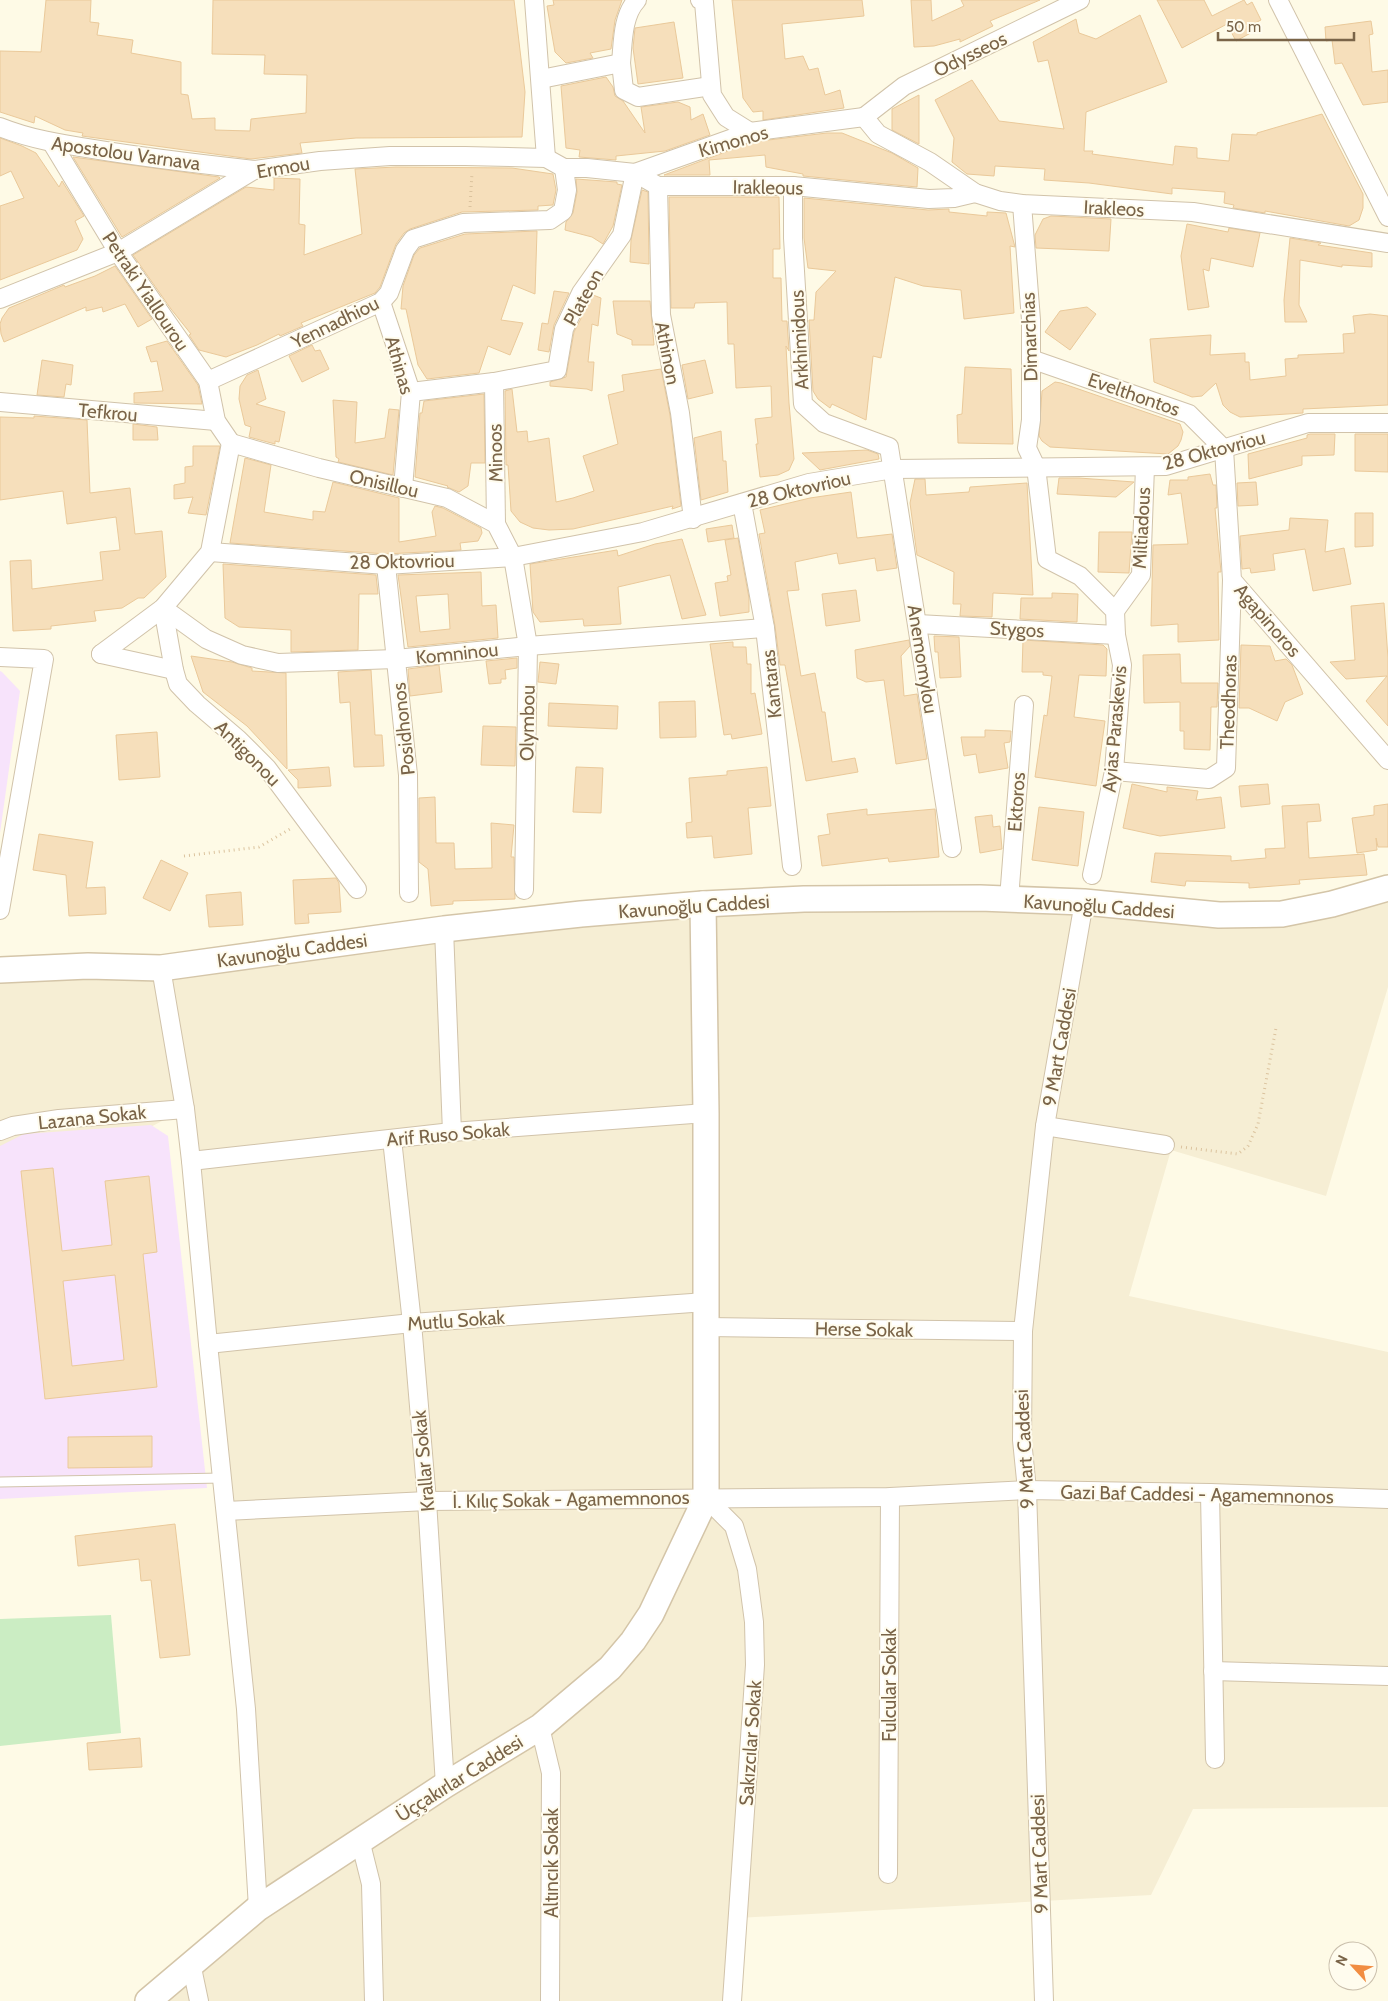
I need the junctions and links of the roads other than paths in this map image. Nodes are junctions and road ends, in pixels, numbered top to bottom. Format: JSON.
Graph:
{"nodes":[{"id":1,"x":534,"y":0,"type":"edge"},
{"id":2,"x":637,"y":0,"type":"edge"},
{"id":3,"x":700,"y":0,"type":"edge"},
{"id":4,"x":1080,"y":0,"type":"edge"},
{"id":5,"x":1278,"y":0,"type":"edge"},
{"id":6,"x":621,"y":63,"type":"junction"},
{"id":7,"x":541,"y":79,"type":"junction"},
{"id":8,"x":712,"y":86,"type":"junction"},
{"id":9,"x":864,"y":117,"type":"junction"},
{"id":10,"x":0,"y":127,"type":"edge"},
{"id":11,"x":750,"y":132,"type":"junction"},
{"id":12,"x":52,"y":143,"type":"junction"},
{"id":13,"x":546,"y":158,"type":"junction"},
{"id":14,"x":564,"y":168,"type":"junction"},
{"id":15,"x":254,"y":170,"type":"junction"},
{"id":16,"x":635,"y":173,"type":"junction"},
{"id":17,"x":658,"y":186,"type":"junction"},
{"id":18,"x":793,"y":186,"type":"junction"},
{"id":19,"x":975,"y":193,"type":"junction"},
{"id":20,"x":1022,"y":204,"type":"junction"},
{"id":21,"x":1388,"y":218,"type":"edge"},
{"id":22,"x":1388,"y":244,"type":"edge"},
{"id":23,"x":118,"y":252,"type":"junction"},
{"id":24,"x":0,"y":299,"type":"edge"},
{"id":25,"x":381,"y":302,"type":"junction"},
{"id":26,"x":1031,"y":359,"type":"junction"},
{"id":27,"x":208,"y":381,"type":"junction"},
{"id":28,"x":494,"y":382,"type":"junction"},
{"id":29,"x":412,"y":392,"type":"junction"},
{"id":30,"x":0,"y":402,"type":"edge"},
{"id":31,"x":216,"y":422,"type":"junction"},
{"id":32,"x":1388,"y":423,"type":"edge"},
{"id":33,"x":231,"y":443,"type":"junction"},
{"id":34,"x":1224,"y":449,"type":"junction"},
{"id":35,"x":1036,"y":467,"type":"junction"},
{"id":36,"x":1145,"y":467,"type":"junction"},
{"id":37,"x":893,"y":469,"type":"junction"},
{"id":38,"x":403,"y":488,"type":"junction"},
{"id":39,"x":742,"y":503,"type":"junction"},
{"id":40,"x":693,"y":518,"type":"junction"},
{"id":41,"x":496,"y":524,"type":"junction"},
{"id":42,"x":210,"y":552,"type":"junction"},
{"id":43,"x":512,"y":557,"type":"junction"},
{"id":44,"x":386,"y":565,"type":"junction"},
{"id":45,"x":1232,"y":580,"type":"junction"},
{"id":46,"x":163,"y":608,"type":"junction"},
{"id":47,"x":1115,"y":611,"type":"junction"},
{"id":48,"x":918,"y":624,"type":"junction"},
{"id":49,"x":765,"y":628,"type":"junction"},
{"id":50,"x":1116,"y":634,"type":"junction"},
{"id":51,"x":528,"y":646,"type":"junction"},
{"id":52,"x":0,"y":657,"type":"edge"},
{"id":53,"x":396,"y":660,"type":"junction"},
{"id":54,"x":174,"y":670,"type":"junction"},
{"id":55,"x":1024,"y":706,"type":"dead end"},
{"id":56,"x":1388,"y":760,"type":"edge"},
{"id":57,"x":1114,"y":771,"type":"junction"},
{"id":58,"x":952,"y":848,"type":"dead end"},
{"id":59,"x":792,"y":866,"type":"dead end"},
{"id":60,"x":1092,"y":875,"type":"dead end"},
{"id":61,"x":1388,"y":888,"type":"edge"},
{"id":62,"x":357,"y":889,"type":"dead end"},
{"id":63,"x":524,"y":890,"type":"dead end"},
{"id":64,"x":409,"y":893,"type":"dead end"},
{"id":65,"x":1009,"y":899,"type":"junction"},
{"id":66,"x":1084,"y":902,"type":"junction"},
{"id":67,"x":703,"y":904,"type":"junction"},
{"id":68,"x":0,"y":910,"type":"edge"},
{"id":69,"x":444,"y":929,"type":"junction"},
{"id":70,"x":161,"y":968,"type":"junction"},
{"id":71,"x":0,"y":970,"type":"edge"},
{"id":72,"x":184,"y":1109,"type":"junction"},
{"id":73,"x":706,"y":1113,"type":"junction"},
{"id":74,"x":1045,"y":1126,"type":"junction"},
{"id":75,"x":0,"y":1130,"type":"edge"},
{"id":76,"x":452,"y":1132,"type":"junction"},
{"id":77,"x":392,"y":1139,"type":"junction"},
{"id":78,"x":1165,"y":1145,"type":"road end"},
{"id":79,"x":191,"y":1161,"type":"junction"},
{"id":80,"x":706,"y":1302,"type":"junction"},
{"id":81,"x":412,"y":1324,"type":"junction"},
{"id":82,"x":706,"y":1327,"type":"junction"},
{"id":83,"x":1023,"y":1331,"type":"junction"},
{"id":84,"x":208,"y":1344,"type":"junction"},
{"id":85,"x":223,"y":1478,"type":"junction"},
{"id":86,"x":0,"y":1482,"type":"edge"},
{"id":87,"x":1027,"y":1490,"type":"junction"},
{"id":88,"x":1210,"y":1493,"type":"junction"},
{"id":89,"x":890,"y":1496,"type":"junction"},
{"id":90,"x":706,"y":1498,"type":"junction"},
{"id":91,"x":1388,"y":1499,"type":"edge"},
{"id":92,"x":426,"y":1501,"type":"junction"},
{"id":93,"x":226,"y":1511,"type":"junction"},
{"id":94,"x":1213,"y":1671,"type":"junction"},
{"id":95,"x":1388,"y":1676,"type":"edge"},
{"id":96,"x":540,"y":1727,"type":"junction"},
{"id":97,"x":1215,"y":1760,"type":"dead end"},
{"id":98,"x":445,"y":1785,"type":"junction"},
{"id":99,"x":360,"y":1840,"type":"junction"},
{"id":100,"x":888,"y":1874,"type":"dead end"},
{"id":101,"x":258,"y":1908,"type":"junction"},
{"id":102,"x":192,"y":1963,"type":"junction"},
{"id":103,"x":148,"y":2001,"type":"edge"},
{"id":104,"x":199,"y":2001,"type":"edge"},
{"id":105,"x":374,"y":2001,"type":"edge"},
{"id":106,"x":550,"y":2001,"type":"edge"},
{"id":107,"x":732,"y":2001,"type":"edge"},
{"id":108,"x":1044,"y":2001,"type":"edge"}],
"edges":[{"from":1,"to":7,"type":"street"},
{"from":2,"to":6,"type":"street"},
{"from":3,"to":8,"type":"street"},
{"from":4,"to":9,"type":"street","name":"Odysseos"},
{"from":5,"to":21,"type":"street"},
{"from":6,"to":7,"type":"street"},
{"from":6,"to":8,"type":"street"},
{"from":7,"to":13,"type":"street"},
{"from":8,"to":11,"type":"street"},
{"from":9,"to":11,"type":"street","name":"Kimonos"},
{"from":9,"to":19,"type":"street","name":"Irakleos"},
{"from":10,"to":12,"type":"street","name":"Apostolou Varnava"},
{"from":11,"to":16,"type":"street","name":"Kimonos"},
{"from":12,"to":15,"type":"street","name":"Apostolou Varnava"},
{"from":12,"to":23,"type":"street","name":"Petraki Yiallourou"},
{"from":13,"to":14,"type":"street","name":"Ermou"},
{"from":13,"to":15,"type":"street","name":"Ermou"},
{"from":14,"to":16,"type":"street","name":"Irakleous"},
{"from":14,"to":25,"type":"street","name":"Yennadhiou"},
{"from":15,"to":23,"type":"street","name":"Ermou"},
{"from":16,"to":17,"type":"street","name":"Irakleous"},
{"from":16,"to":28,"type":"street","name":"Plateon"},
{"from":17,"to":18,"type":"street","name":"Irakleous"},
{"from":17,"to":40,"type":"street","name":"Athinon"},
{"from":18,"to":19,"type":"street","name":"Irakleous"},
{"from":18,"to":37,"type":"street","name":"Arkhimidous"},
{"from":19,"to":20,"type":"street","name":"Irakleos"},
{"from":20,"to":22,"type":"street","name":"Irakleos"},
{"from":20,"to":26,"type":"street","name":"Dimarchias"},
{"from":23,"to":24,"type":"street","name":"Ermou"},
{"from":23,"to":27,"type":"street","name":"Petraki Yiallourou"},
{"from":25,"to":27,"type":"street","name":"Yennadhiou"},
{"from":25,"to":29,"type":"street","name":"Athinas"},
{"from":26,"to":34,"type":"street","name":"Evelthontos"},
{"from":26,"to":35,"type":"street","name":"Dimarchias"},
{"from":27,"to":31,"type":"street","name":"Petraki Yiallourou"},
{"from":28,"to":29,"type":"street","name":"Plateon"},
{"from":28,"to":41,"type":"street","name":"Minoos"},
{"from":29,"to":38,"type":"street","name":"Athinas"},
{"from":30,"to":31,"type":"street","name":"Tefkrou"},
{"from":31,"to":33,"type":"street","name":"Petraki Yiallourou"},
{"from":32,"to":34,"type":"street","name":"28 Oktovriou"},
{"from":33,"to":38,"type":"street","name":"Onisillou"},
{"from":33,"to":42,"type":"street"},
{"from":34,"to":36,"type":"street","name":"28 Oktovriou"},
{"from":34,"to":45,"type":"street","name":"Agapinoros"},
{"from":35,"to":36,"type":"street","name":"28 Oktovriou"},
{"from":35,"to":37,"type":"street","name":"28 Oktovriou"},
{"from":35,"to":47,"type":"street"},
{"from":36,"to":47,"type":"street","name":"Miltiadous"},
{"from":37,"to":39,"type":"street","name":"28 Oktovriou"},
{"from":37,"to":48,"type":"street","name":"Anemomylou"},
{"from":38,"to":41,"type":"street","name":"Onisillou"},
{"from":39,"to":40,"type":"street","name":"28 Oktovriou"},
{"from":39,"to":49,"type":"street","name":"Kantaras"},
{"from":40,"to":43,"type":"street","name":"28 Oktovriou"},
{"from":41,"to":43,"type":"street"},
{"from":42,"to":44,"type":"street","name":"28 Oktovriou"},
{"from":42,"to":46,"type":"street"},
{"from":43,"to":44,"type":"street","name":"28 Oktovriou"},
{"from":43,"to":51,"type":"street","name":"Olymbou"},
{"from":44,"to":53,"type":"street","name":"Posidhonos"},
{"from":45,"to":56,"type":"street","name":"Agapinoros"},
{"from":45,"to":57,"type":"street","name":"Theodhoras"},
{"from":46,"to":53,"type":"street","name":"Komninou"},
{"from":46,"to":54,"type":"street","name":"Antigonou"},
{"from":46,"to":54,"type":"street"},
{"from":47,"to":50,"type":"street","name":"Ayias Paraskevis"},
{"from":48,"to":50,"type":"street","name":"Stygos"},
{"from":48,"to":58,"type":"street","name":"Anemomylou"},
{"from":49,"to":51,"type":"street","name":"Komninou"},
{"from":49,"to":59,"type":"street","name":"Kantaras"},
{"from":50,"to":57,"type":"street","name":"Ayias Paraskevis"},
{"from":51,"to":53,"type":"street","name":"Komninou"},
{"from":51,"to":63,"type":"street","name":"Olymbou"},
{"from":52,"to":68,"type":"street"},
{"from":53,"to":64,"type":"street","name":"Posidhonos"},
{"from":54,"to":62,"type":"street","name":"Antigonou"},
{"from":55,"to":65,"type":"street","name":"Ektoros"},
{"from":57,"to":60,"type":"street","name":"Ayias Paraskevis"},
{"from":61,"to":66,"type":"main road","name":"Kavunoğlu Caddesi"},
{"from":65,"to":66,"type":"main road","name":"Kavunoğlu Caddesi"},
{"from":65,"to":67,"type":"main road","name":"Kavunoğlu Caddesi"},
{"from":66,"to":74,"type":"street","name":"9 Mart Caddesi"},
{"from":67,"to":69,"type":"main road","name":"Kavunoğlu Caddesi"},
{"from":67,"to":73,"type":"main road"},
{"from":69,"to":70,"type":"main road","name":"Kavunoğlu Caddesi"},
{"from":69,"to":76,"type":"street"},
{"from":70,"to":71,"type":"main road","name":"Kavunoğlu Caddesi"},
{"from":70,"to":72,"type":"street"},
{"from":72,"to":75,"type":"street","name":"Lazana Sokak"},
{"from":72,"to":79,"type":"street"},
{"from":73,"to":76,"type":"street","name":"Arif Ruso Sokak"},
{"from":73,"to":80,"type":"main road"},
{"from":74,"to":78,"type":"street"},
{"from":74,"to":83,"type":"street","name":"9 Mart Caddesi"},
{"from":76,"to":77,"type":"street","name":"Arif Ruso Sokak"},
{"from":77,"to":79,"type":"street","name":"Arif Ruso Sokak"},
{"from":77,"to":81,"type":"street","name":"Krallar Sokak"},
{"from":79,"to":84,"type":"street"},
{"from":80,"to":81,"type":"street","name":"Mutlu Sokak"},
{"from":80,"to":82,"type":"main road"},
{"from":81,"to":84,"type":"street","name":"Mutlu Sokak"},
{"from":81,"to":92,"type":"street","name":"Krallar Sokak"},
{"from":82,"to":83,"type":"street","name":"Herse Sokak"},
{"from":82,"to":90,"type":"main road"},
{"from":83,"to":87,"type":"street","name":"9 Mart Caddesi"},
{"from":84,"to":85,"type":"street"},
{"from":85,"to":86,"type":"lane"},
{"from":85,"to":93,"type":"street"},
{"from":87,"to":88,"type":"street","name":"Gazi Baf Caddesi - Agamemnonos"},
{"from":87,"to":89,"type":"street","name":"Gazi Baf Caddesi - Agamemnonos"},
{"from":87,"to":108,"type":"street","name":"9 Mart Caddesi"},
{"from":88,"to":91,"type":"street","name":"Gazi Baf Caddesi - Agamemnonos"},
{"from":88,"to":94,"type":"street"},
{"from":89,"to":90,"type":"street","name":"Gazi Baf Caddesi - Agamemnonos"},
{"from":89,"to":100,"type":"street","name":"Fulcular Sokak"},
{"from":90,"to":92,"type":"street","name":"İ. Kılıç Sokak - Agamemnonos"},
{"from":90,"to":96,"type":"main road","name":"Üççakırlar Caddesi"},
{"from":90,"to":107,"type":"street","name":"Sakızcılar Sokak"},
{"from":92,"to":93,"type":"street","name":"İ. Kılıç Sokak - Agamemnonos"},
{"from":92,"to":98,"type":"street","name":"Krallar Sokak"},
{"from":93,"to":101,"type":"street"},
{"from":94,"to":95,"type":"street"},
{"from":94,"to":97,"type":"street"},
{"from":96,"to":98,"type":"main road","name":"Üççakırlar Caddesi"},
{"from":96,"to":106,"type":"street","name":"Altıncık Sokak"},
{"from":98,"to":99,"type":"main road","name":"Üççakırlar Caddesi"},
{"from":99,"to":101,"type":"main road","name":"Üççakırlar Caddesi"},
{"from":99,"to":105,"type":"street"},
{"from":101,"to":102,"type":"main road","name":"Üççakırlar Caddesi"},
{"from":102,"to":103,"type":"main road","name":"Üççakırlar Caddesi"},
{"from":102,"to":104,"type":"street"}]}
